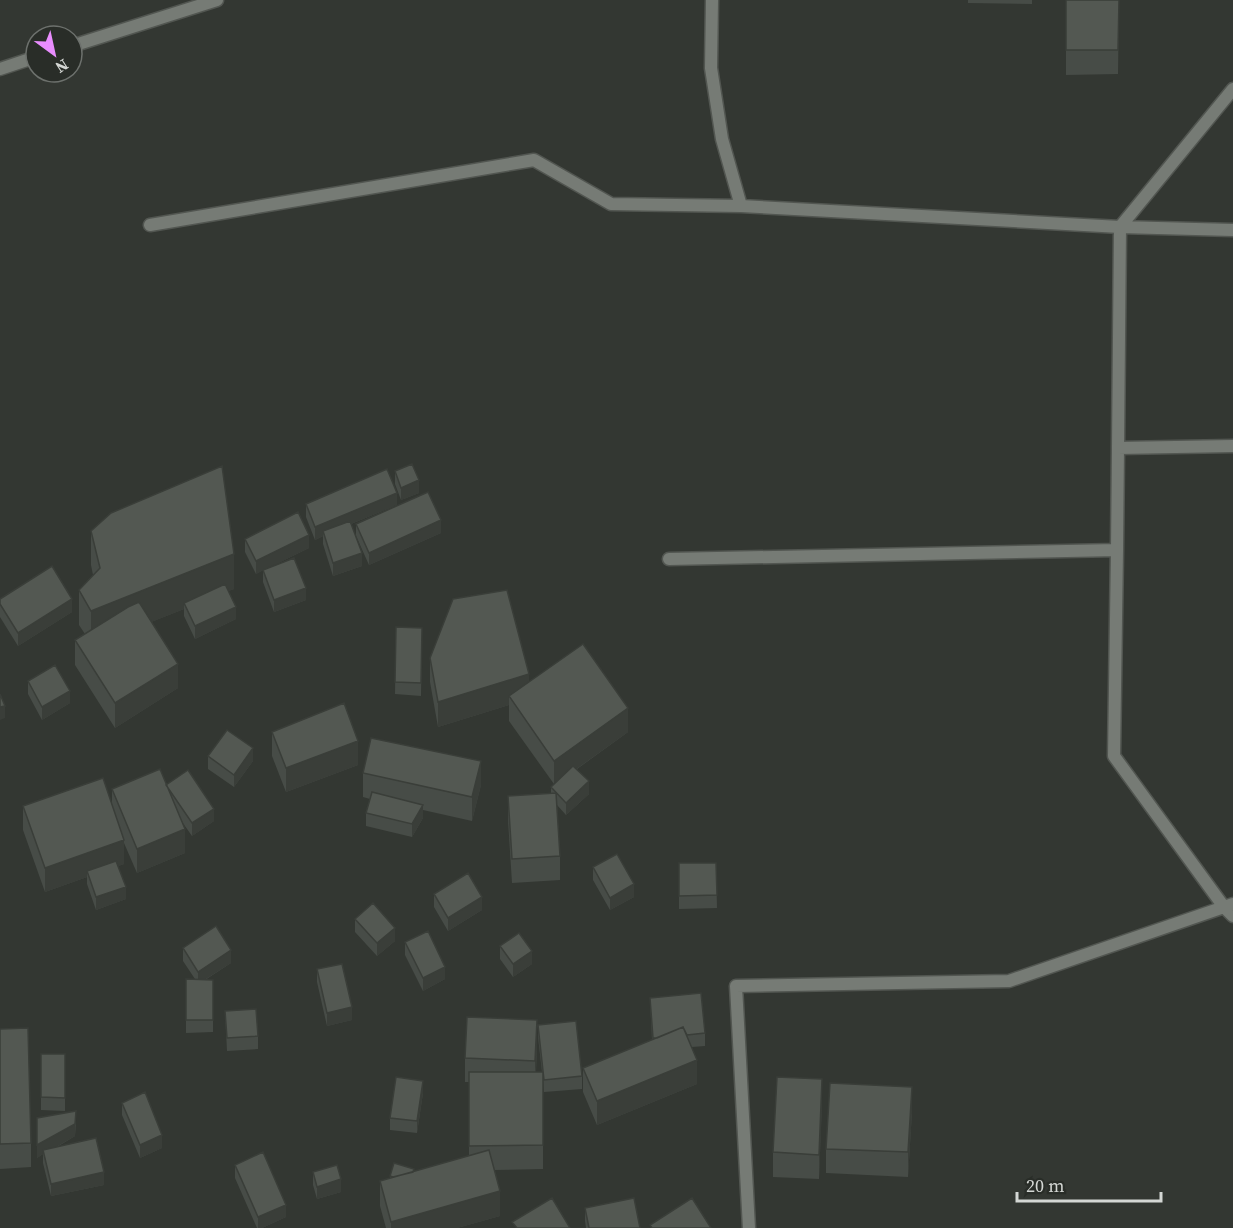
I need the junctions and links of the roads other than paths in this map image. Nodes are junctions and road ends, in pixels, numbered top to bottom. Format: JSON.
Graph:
{"nodes":[{"id":1,"x":217,"y":0,"type":"edge"},
{"id":2,"x":712,"y":0,"type":"edge"},
{"id":3,"x":84,"y":42,"type":"edge"},
{"id":4,"x":24,"y":61,"type":"edge"},
{"id":5,"x":0,"y":69,"type":"edge"},
{"id":6,"x":1233,"y":89,"type":"edge"},
{"id":7,"x":741,"y":206,"type":"junction"},
{"id":8,"x":150,"y":225,"type":"dead end"},
{"id":9,"x":1120,"y":227,"type":"junction"},
{"id":10,"x":1233,"y":230,"type":"edge"},
{"id":11,"x":1233,"y":446,"type":"edge"},
{"id":12,"x":1118,"y":448,"type":"junction"},
{"id":13,"x":1117,"y":550,"type":"junction"},
{"id":14,"x":669,"y":559,"type":"dead end"},
{"id":15,"x":1230,"y":909,"type":"edge"},
{"id":16,"x":749,"y":1228,"type":"edge"}],
"edges":[{"from":1,"to":3,"type":"street"},
{"from":2,"to":7,"type":"street"},
{"from":4,"to":5,"type":"street"},
{"from":6,"to":9,"type":"street"},
{"from":7,"to":8,"type":"street"},
{"from":7,"to":9,"type":"street"},
{"from":9,"to":10,"type":"street"},
{"from":9,"to":12,"type":"street"},
{"from":11,"to":12,"type":"street"},
{"from":12,"to":13,"type":"street"},
{"from":13,"to":14,"type":"street"},
{"from":13,"to":15,"type":"street"},
{"from":15,"to":16,"type":"street"}]}
